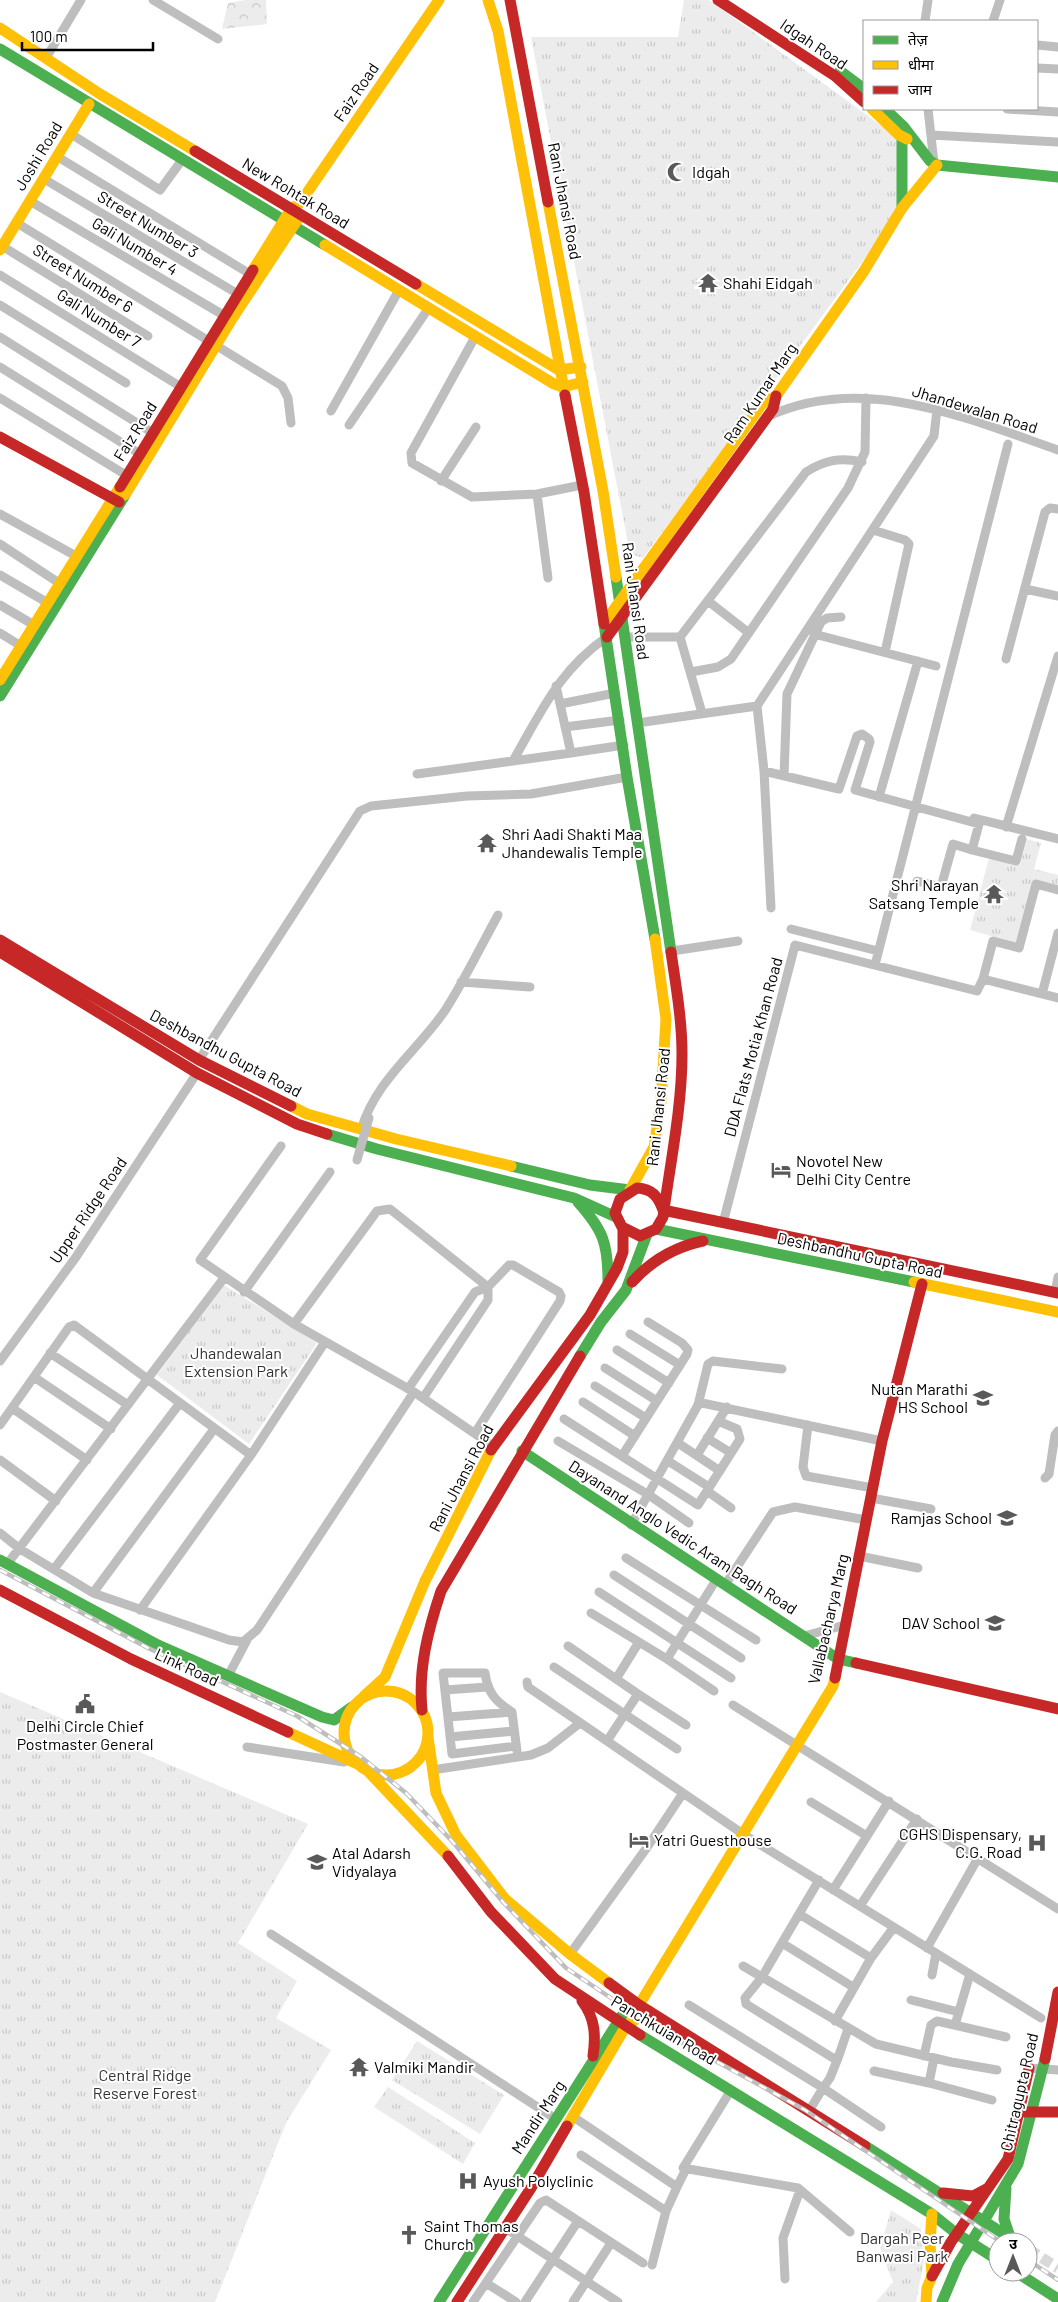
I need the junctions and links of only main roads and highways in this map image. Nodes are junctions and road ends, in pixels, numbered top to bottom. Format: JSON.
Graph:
{"nodes":[{"id":1,"x":439,"y":0,"type":"edge"},
{"id":2,"x":488,"y":0,"type":"edge"},
{"id":3,"x":510,"y":0,"type":"edge"},
{"id":4,"x":718,"y":0,"type":"edge"},
{"id":5,"x":732,"y":0,"type":"edge"},
{"id":6,"x":0,"y":28,"type":"edge"},
{"id":7,"x":0,"y":49,"type":"edge"},
{"id":8,"x":863,"y":88,"type":"edge"},
{"id":9,"x":863,"y":101,"type":"edge"},
{"id":10,"x":89,"y":104,"type":"junction"},
{"id":11,"x":873,"y":110,"type":"edge"},
{"id":12,"x":886,"y":110,"type":"edge"},
{"id":13,"x":902,"y":136,"type":"junction"},
{"id":14,"x":913,"y":142,"type":"junction"},
{"id":15,"x":934,"y":163,"type":"junction"},
{"id":16,"x":1058,"y":177,"type":"edge"},
{"id":17,"x":902,"y":208,"type":"junction"},
{"id":18,"x":297,"y":209,"type":"junction"},
{"id":19,"x":288,"y":223,"type":"junction"},
{"id":20,"x":1,"y":248,"type":"edge"},
{"id":21,"x":213,"y":343,"type":"junction"},
{"id":22,"x":581,"y":367,"type":"junction"},
{"id":23,"x":559,"y":370,"type":"junction"},
{"id":24,"x":583,"y":382,"type":"junction"},
{"id":25,"x":563,"y":387,"type":"junction"},
{"id":26,"x":776,"y":396,"type":"junction"},
{"id":27,"x":0,"y":437,"type":"edge"},
{"id":28,"x":116,"y":501,"type":"junction"},
{"id":29,"x":619,"y":603,"type":"junction"},
{"id":30,"x":621,"y":616,"type":"junction"},
{"id":31,"x":605,"y":622,"type":"junction"},
{"id":32,"x":607,"y":637,"type":"junction"},
{"id":33,"x":0,"y":680,"type":"edge"},
{"id":34,"x":0,"y":696,"type":"edge"},
{"id":35,"x":0,"y":940,"type":"edge"},
{"id":36,"x":0,"y":952,"type":"edge"},
{"id":37,"x":199,"y":1060,"type":"junction"},
{"id":38,"x":197,"y":1073,"type":"junction"},
{"id":39,"x":379,"y":1135,"type":"junction"},
{"id":40,"x":377,"y":1149,"type":"junction"},
{"id":41,"x":630,"y":1190,"type":"junction"},
{"id":42,"x":574,"y":1198,"type":"junction"},
{"id":43,"x":663,"y":1210,"type":"junction"},
{"id":44,"x":616,"y":1216,"type":"junction"},
{"id":45,"x":623,"y":1230,"type":"junction"},
{"id":46,"x":651,"y":1232,"type":"junction"},
{"id":47,"x":710,"y":1240,"type":"junction"},
{"id":48,"x":608,"y":1283,"type":"junction"},
{"id":49,"x":922,"y":1284,"type":"junction"},
{"id":50,"x":626,"y":1290,"type":"junction"},
{"id":51,"x":1056,"y":1293,"type":"edge"},
{"id":52,"x":1058,"y":1312,"type":"edge"},
{"id":53,"x":522,"y":1451,"type":"junction"},
{"id":54,"x":4,"y":1562,"type":"edge"},
{"id":55,"x":0,"y":1590,"type":"edge"},
{"id":56,"x":838,"y":1659,"type":"junction"},
{"id":57,"x":364,"y":1696,"type":"junction"},
{"id":58,"x":352,"y":1707,"type":"junction"},
{"id":59,"x":1058,"y":1709,"type":"edge"},
{"id":60,"x":422,"y":1710,"type":"junction"},
{"id":61,"x":428,"y":1737,"type":"junction"},
{"id":62,"x":364,"y":1767,"type":"junction"},
{"id":63,"x":1058,"y":1992,"type":"edge"},
{"id":64,"x":577,"y":1996,"type":"junction"},
{"id":65,"x":640,"y":2005,"type":"junction"},
{"id":66,"x":621,"y":2023,"type":"junction"},
{"id":67,"x":592,"y":2063,"type":"junction"},
{"id":68,"x":1029,"y":2068,"type":"road end"},
{"id":69,"x":1020,"y":2111,"type":"junction"},
{"id":70,"x":1032,"y":2112,"type":"junction"},
{"id":71,"x":1058,"y":2112,"type":"edge"},
{"id":72,"x":1007,"y":2184,"type":"junction"},
{"id":73,"x":988,"y":2188,"type":"junction"},
{"id":74,"x":939,"y":2192,"type":"junction"},
{"id":75,"x":972,"y":2213,"type":"junction"},
{"id":76,"x":932,"y":2214,"type":"junction"},
{"id":77,"x":491,"y":2220,"type":"junction"},
{"id":78,"x":984,"y":2221,"type":"junction"},
{"id":79,"x":505,"y":2228,"type":"junction"},
{"id":80,"x":1001,"y":2232,"type":"edge"},
{"id":81,"x":1010,"y":2232,"type":"edge"},
{"id":82,"x":957,"y":2234,"type":"junction"},
{"id":83,"x":972,"y":2242,"type":"junction"},
{"id":84,"x":988,"y":2253,"type":"edge"},
{"id":85,"x":932,"y":2276,"type":"junction"},
{"id":86,"x":1032,"y":2282,"type":"edge"},
{"id":87,"x":1058,"y":2299,"type":"edge"},
{"id":88,"x":439,"y":2302,"type":"edge"},
{"id":89,"x":457,"y":2302,"type":"edge"},
{"id":90,"x":926,"y":2302,"type":"edge"},
{"id":91,"x":942,"y":2302,"type":"edge"}],
"edges":[{"from":1,"to":18,"type":"main road","name":"Faiz Road"},
{"from":2,"to":23,"type":"main road","name":"Rani Jhansi Road"},
{"from":3,"to":22,"type":"main road","name":"Rani Jhansi Road"},
{"from":4,"to":9,"type":"main road","name":"Idgah Road"},
{"from":5,"to":8,"type":"main road"},
{"from":6,"to":18,"type":"main road","name":"New Rohtak Road"},
{"from":7,"to":10,"type":"main road","name":"New Rohtak Road"},
{"from":10,"to":19,"type":"main road","name":"New Rohtak Road"},
{"from":10,"to":20,"type":"main road","name":"Joshi Road"},
{"from":11,"to":13,"type":"main road"},
{"from":12,"to":14,"type":"main road"},
{"from":13,"to":14,"type":"main road"},
{"from":13,"to":17,"type":"main road"},
{"from":14,"to":15,"type":"main road"},
{"from":15,"to":16,"type":"main road"},
{"from":15,"to":17,"type":"main road","name":"Ram Kumar Marg"},
{"from":17,"to":26,"type":"main road","name":"Ram Kumar Marg"},
{"from":18,"to":19,"type":"main road","name":"Faiz Road"},
{"from":18,"to":23,"type":"main road","name":"New Rohtak Road"},
{"from":19,"to":21,"type":"main road"},
{"from":19,"to":21,"type":"main road","name":"Faiz Road"},
{"from":19,"to":25,"type":"main road","name":"New Rohtak Road"},
{"from":21,"to":28,"type":"main road"},
{"from":21,"to":28,"type":"main road","name":"Faiz Road"},
{"from":22,"to":23,"type":"main road"},
{"from":22,"to":24,"type":"main road","name":"Rani Jhansi Road"},
{"from":23,"to":25,"type":"main road","name":"Rani Jhansi Road"},
{"from":24,"to":25,"type":"main road"},
{"from":24,"to":29,"type":"main road","name":"Rani Jhansi Road"},
{"from":25,"to":31,"type":"main road","name":"Rani Jhansi Road"},
{"from":26,"to":29,"type":"main road"},
{"from":26,"to":30,"type":"main road","name":"Ram Kumar Marg"},
{"from":27,"to":28,"type":"main road"},
{"from":28,"to":33,"type":"main road","name":"Faiz Road"},
{"from":28,"to":34,"type":"main road"},
{"from":29,"to":30,"type":"main road","name":"Rani Jhansi Road"},
{"from":29,"to":31,"type":"main road"},
{"from":30,"to":32,"type":"main road","name":"Ram Kumar Marg"},
{"from":30,"to":43,"type":"main road","name":"Rani Jhansi Road"},
{"from":31,"to":32,"type":"main road","name":"Rani Jhansi Road"},
{"from":32,"to":41,"type":"main road","name":"Rani Jhansi Road"},
{"from":35,"to":37,"type":"main road","name":"Deshbandhu Gupta Road"},
{"from":36,"to":38,"type":"main road","name":"Deshbandhu Gupta Road"},
{"from":37,"to":38,"type":"main road"},
{"from":37,"to":39,"type":"main road","name":"Deshbandhu Gupta Road"},
{"from":38,"to":40,"type":"main road","name":"Deshbandhu Gupta Road"},
{"from":39,"to":40,"type":"main road"},
{"from":39,"to":41,"type":"main road","name":"Deshbandhu Gupta Road"},
{"from":40,"to":42,"type":"main road","name":"Deshbandhu Gupta Road"},
{"from":41,"to":43,"type":"main road"},
{"from":41,"to":44,"type":"main road"},
{"from":42,"to":44,"type":"main road","name":"Deshbandhu Gupta Road"},
{"from":42,"to":48,"type":"main road"},
{"from":43,"to":46,"type":"main road"},
{"from":43,"to":51,"type":"main road","name":"Deshbandhu Gupta Road"},
{"from":44,"to":45,"type":"main road"},
{"from":45,"to":46,"type":"main road"},
{"from":45,"to":48,"type":"main road","name":"Rani Jhansi Road"},
{"from":46,"to":47,"type":"main road","name":"Deshbandhu Gupta Road"},
{"from":46,"to":50,"type":"main road"},
{"from":47,"to":49,"type":"main road","name":"Deshbandhu Gupta Road"},
{"from":47,"to":50,"type":"main road"},
{"from":48,"to":57,"type":"main road","name":"Rani Jhansi Road"},
{"from":49,"to":52,"type":"main road","name":"Deshbandhu Gupta Road"},
{"from":49,"to":56,"type":"main road","name":"Vallabacharya Marg"},
{"from":50,"to":53,"type":"main road"},
{"from":53,"to":56,"type":"main road","name":"Dayanand Anglo Vedic Aram Bagh Road"},
{"from":53,"to":60,"type":"main road"},
{"from":54,"to":58,"type":"main road","name":"Link Road"},
{"from":55,"to":62,"type":"main road","name":"Link Road"},
{"from":56,"to":59,"type":"main road","name":"Dayanand Anglo Vedic Aram Bagh Road"},
{"from":56,"to":65,"type":"main road","name":"Vallabacharya Marg"},
{"from":57,"to":58,"type":"main road"},
{"from":57,"to":60,"type":"main road"},
{"from":58,"to":62,"type":"main road"},
{"from":60,"to":61,"type":"main road"},
{"from":61,"to":62,"type":"main road"},
{"from":61,"to":65,"type":"main road","name":"Panchkuian Road"},
{"from":62,"to":64,"type":"main road","name":"Panchkuian Road"},
{"from":63,"to":70,"type":"main road","name":"Chitragupta Road"},
{"from":64,"to":66,"type":"main road","name":"Panchkuian Road"},
{"from":64,"to":67,"type":"main road"},
{"from":65,"to":66,"type":"main road","name":"Mandir Marg"},
{"from":65,"to":66,"type":"main road","name":"Mandir Marg"},
{"from":65,"to":74,"type":"main road","name":"Panchkuian Road"},
{"from":66,"to":67,"type":"main road","name":"Mandir Marg"},
{"from":66,"to":76,"type":"main road","name":"Panchkuian Road"},
{"from":66,"to":79,"type":"main road","name":"Mandir Marg"},
{"from":67,"to":77,"type":"main road","name":"Mandir Marg"},
{"from":68,"to":69,"type":"main road","name":"Chitragupta Road"},
{"from":69,"to":70,"type":"main road"},
{"from":69,"to":73,"type":"main road","name":"Chitragupta Road"},
{"from":70,"to":71,"type":"main road"},
{"from":70,"to":72,"type":"main road","name":"Chitragupta Road"},
{"from":72,"to":78,"type":"main road","name":"Chitragupta Road"},
{"from":72,"to":81,"type":"main road"},
{"from":73,"to":74,"type":"main road"},
{"from":73,"to":75,"type":"main road","name":"Chitragupta Road"},
{"from":74,"to":75,"type":"main road","name":"Panchkuian Road"},
{"from":75,"to":78,"type":"main road","name":"Panchkuian Road"},
{"from":75,"to":82,"type":"main road","name":"Chitragupta Road"},
{"from":76,"to":82,"type":"main road","name":"Panchkuian Road"},
{"from":76,"to":85,"type":"main road"},
{"from":77,"to":79,"type":"main road"},
{"from":77,"to":88,"type":"main road","name":"Mandir Marg"},
{"from":78,"to":80,"type":"main road","name":"Panchkuian Road"},
{"from":78,"to":83,"type":"main road","name":"Chitragupta Road"},
{"from":79,"to":89,"type":"main road","name":"Mandir Marg"},
{"from":82,"to":83,"type":"main road","name":"Panchkuian Road"},
{"from":82,"to":85,"type":"main road","name":"Chitragupta Road"},
{"from":83,"to":84,"type":"main road","name":"Panchkuian Road"},
{"from":83,"to":91,"type":"main road","name":"Chitragupta Road"},
{"from":85,"to":90,"type":"main road"},
{"from":86,"to":87,"type":"main road"}]}
